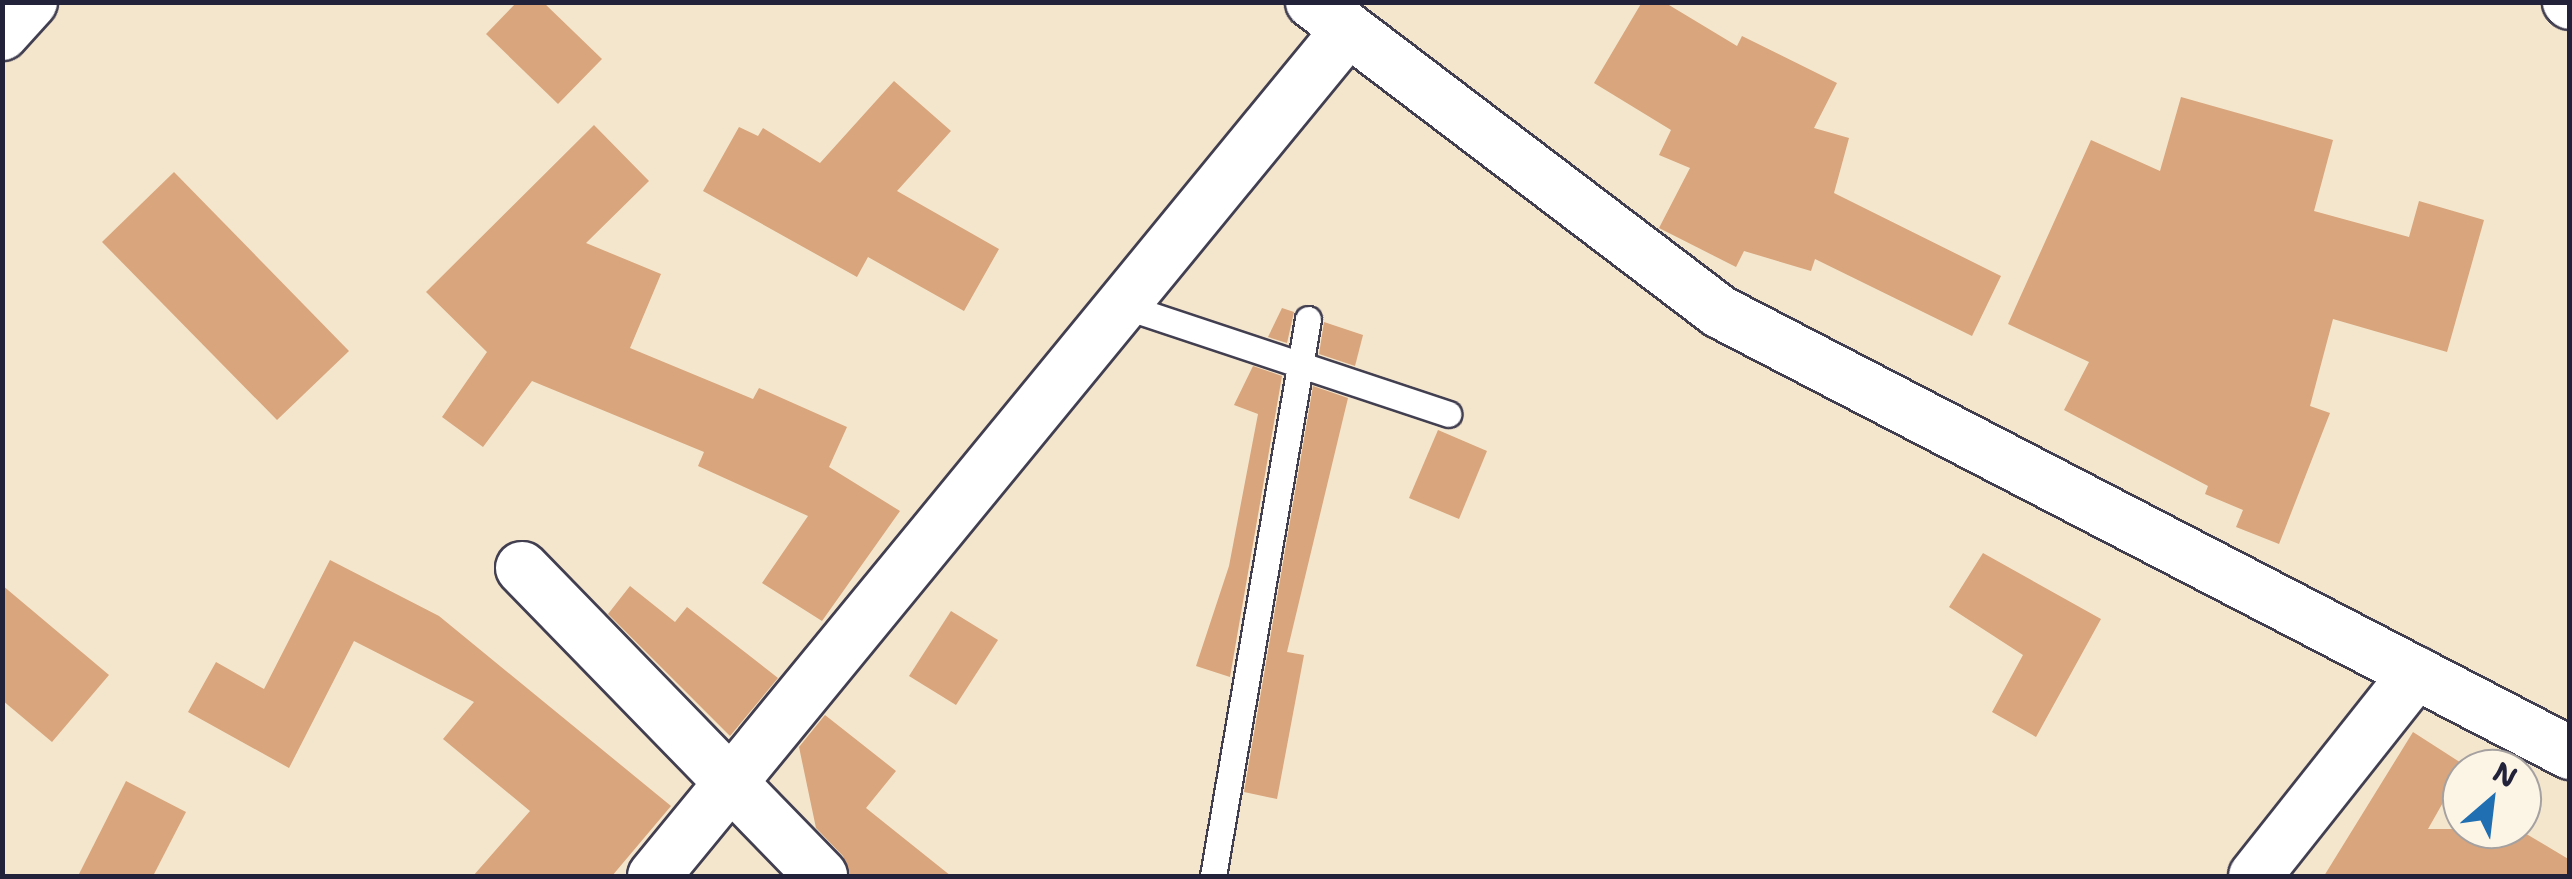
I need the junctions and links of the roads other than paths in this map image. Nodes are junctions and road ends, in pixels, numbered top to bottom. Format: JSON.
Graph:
{"nodes":[{"id":1,"x":31,"y":2,"type":"edge"},
{"id":2,"x":1330,"y":16,"type":"edge"},
{"id":3,"x":2,"y":34,"type":"edge"},
{"id":4,"x":1122,"y":305,"type":"junction"},
{"id":5,"x":1308,"y":319,"type":"dead end"},
{"id":6,"x":1301,"y":365,"type":"junction"},
{"id":7,"x":1448,"y":414,"type":"dead end"},
{"id":8,"x":522,"y":568,"type":"dead end"},
{"id":9,"x":2416,"y":673,"type":"junction"},
{"id":10,"x":2570,"y":752,"type":"edge"},
{"id":11,"x":730,"y":783,"type":"junction"},
{"id":12,"x":654,"y":876,"type":"edge"},
{"id":13,"x":821,"y":876,"type":"edge"},
{"id":14,"x":1214,"y":876,"type":"edge"},
{"id":15,"x":2255,"y":876,"type":"edge"}],
"edges":[{"from":1,"to":3,"type":"street"},
{"from":2,"to":4,"type":"street"},
{"from":2,"to":9,"type":"street"},
{"from":4,"to":6,"type":"lane"},
{"from":4,"to":11,"type":"street"},
{"from":5,"to":6,"type":"lane"},
{"from":6,"to":7,"type":"lane"},
{"from":6,"to":14,"type":"lane"},
{"from":8,"to":11,"type":"street"},
{"from":9,"to":10,"type":"street"},
{"from":9,"to":15,"type":"street"},
{"from":11,"to":12,"type":"street"},
{"from":11,"to":13,"type":"street"}]}
